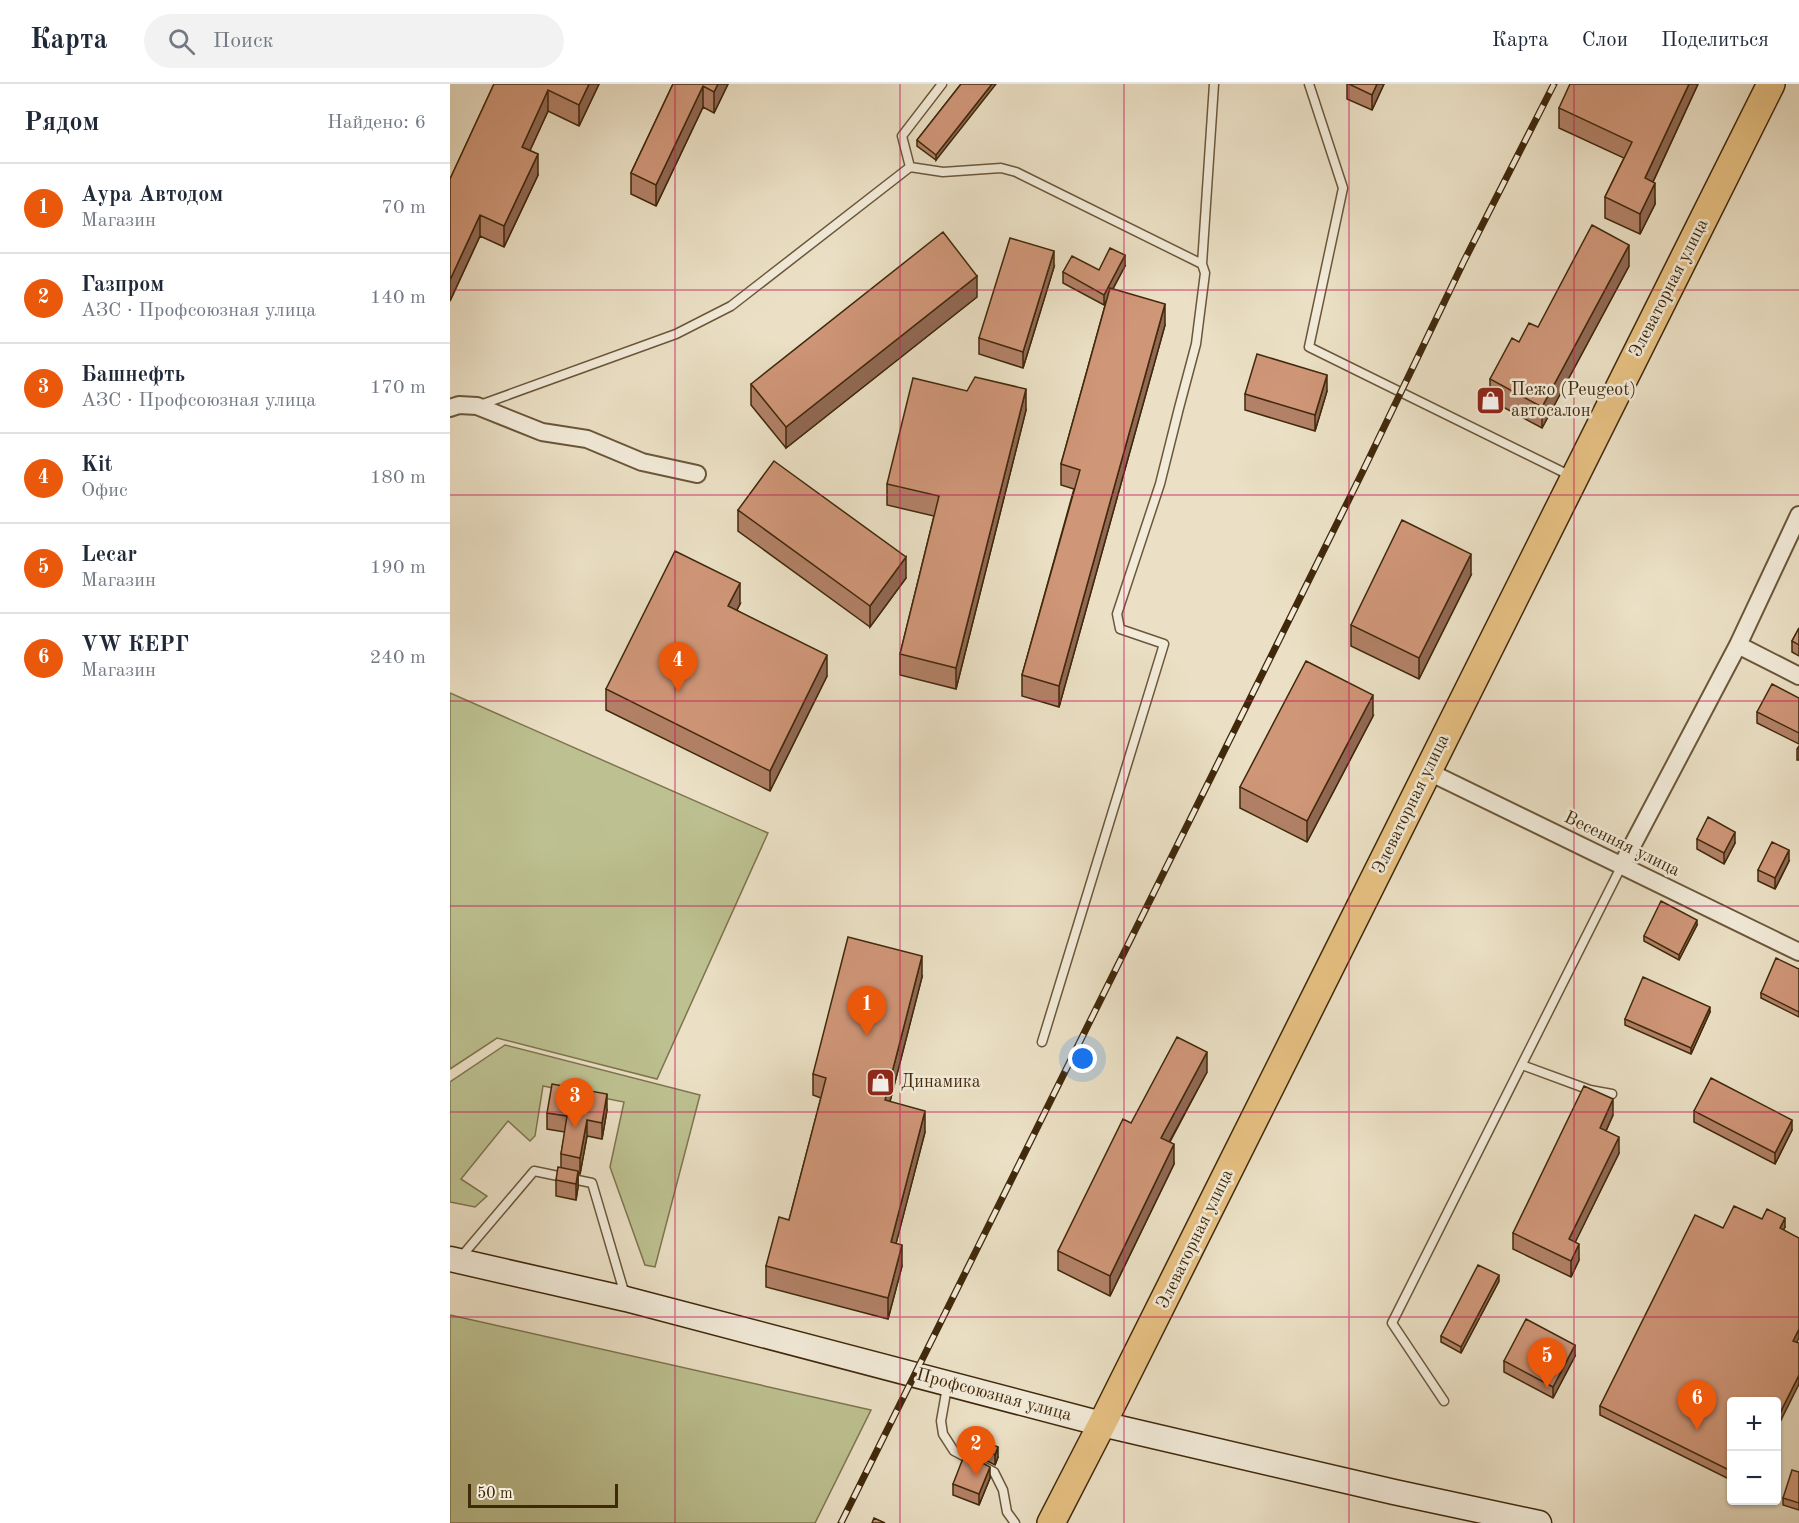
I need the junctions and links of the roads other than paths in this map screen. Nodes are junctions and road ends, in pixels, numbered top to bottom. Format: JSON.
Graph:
{"nodes":[{"id":1,"x":942,"y":84,"type":"edge"},
{"id":2,"x":1214,"y":84,"type":"edge"},
{"id":3,"x":1309,"y":84,"type":"edge"},
{"id":4,"x":1771,"y":84,"type":"edge"},
{"id":5,"x":910,"y":167,"type":"junction"},
{"id":6,"x":1202,"y":264,"type":"junction"},
{"id":7,"x":477,"y":406,"type":"junction"},
{"id":8,"x":450,"y":408,"type":"edge"},
{"id":9,"x":697,"y":474,"type":"dead end"},
{"id":10,"x":1574,"y":477,"type":"junction"},
{"id":11,"x":1799,"y":515,"type":"edge"},
{"id":12,"x":1738,"y":645,"type":"junction"},
{"id":13,"x":1799,"y":676,"type":"edge"},
{"id":14,"x":1427,"y":771,"type":"junction"},
{"id":15,"x":1622,"y":865,"type":"junction"},
{"id":16,"x":1799,"y":952,"type":"edge"},
{"id":17,"x":1042,"y":1042,"type":"dead end"},
{"id":18,"x":1522,"y":1065,"type":"junction"},
{"id":19,"x":1612,"y":1094,"type":"dead end"},
{"id":20,"x":454,"y":1260,"type":"edge"},
{"id":21,"x":626,"y":1299,"type":"junction"},
{"id":22,"x":948,"y":1383,"type":"junction"},
{"id":23,"x":1444,"y":1401,"type":"dead end"},
{"id":24,"x":1102,"y":1424,"type":"junction"},
{"id":25,"x":1016,"y":1523,"type":"edge"},
{"id":26,"x":1051,"y":1523,"type":"edge"},
{"id":27,"x":1539,"y":1523,"type":"edge"}],
"edges":[{"from":1,"to":5,"type":"lane"},
{"from":2,"to":6,"type":"lane"},
{"from":3,"to":10,"type":"lane"},
{"from":4,"to":10,"type":"main road","name":"Элеваторная улица"},
{"from":5,"to":6,"type":"lane"},
{"from":5,"to":7,"type":"lane"},
{"from":6,"to":17,"type":"lane"},
{"from":7,"to":8,"type":"street"},
{"from":7,"to":9,"type":"street"},
{"from":10,"to":14,"type":"main road","name":"Элеваторная улица"},
{"from":11,"to":12,"type":"street"},
{"from":12,"to":13,"type":"street"},
{"from":12,"to":15,"type":"street"},
{"from":14,"to":15,"type":"street","name":"Весенняя улица"},
{"from":14,"to":24,"type":"main road","name":"Элеваторная улица"},
{"from":15,"to":16,"type":"street","name":"Весенняя улица"},
{"from":15,"to":18,"type":"lane"},
{"from":18,"to":19,"type":"lane"},
{"from":18,"to":23,"type":"lane"},
{"from":20,"to":21,"type":"main road","name":"Профсоюзная улица"},
{"from":20,"to":21,"type":"lane"},
{"from":21,"to":22,"type":"main road","name":"Профсоюзная улица"},
{"from":22,"to":24,"type":"main road","name":"Профсоюзная улица"},
{"from":22,"to":25,"type":"lane"},
{"from":24,"to":26,"type":"main road","name":"Элеваторная улица"},
{"from":24,"to":27,"type":"main road","name":"Профсоюзная улица"}]}
